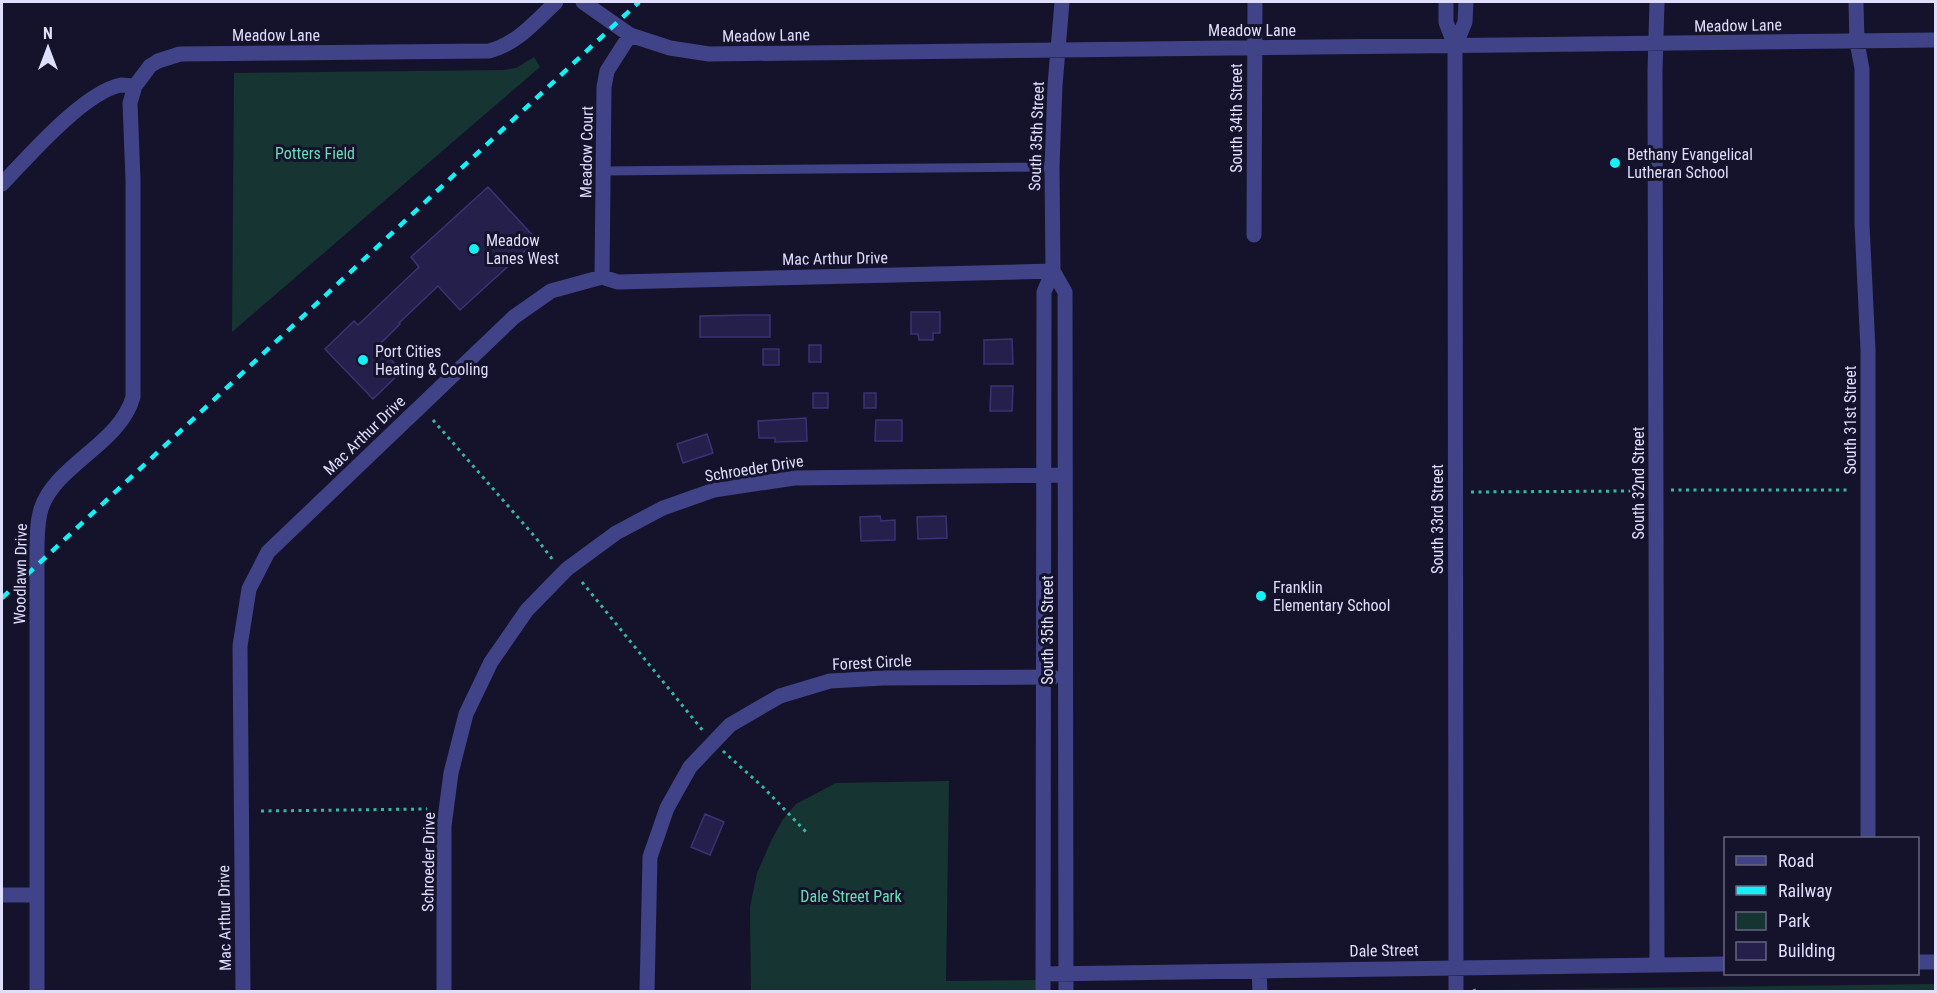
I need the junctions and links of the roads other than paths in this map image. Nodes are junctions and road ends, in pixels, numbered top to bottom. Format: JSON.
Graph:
{"nodes":[{"id":1,"x":556,"y":2,"type":"edge"},
{"id":2,"x":583,"y":2,"type":"edge"},
{"id":3,"x":1062,"y":2,"type":"edge"},
{"id":4,"x":1255,"y":2,"type":"edge"},
{"id":5,"x":1446,"y":2,"type":"edge"},
{"id":6,"x":1466,"y":2,"type":"edge"},
{"id":7,"x":1657,"y":2,"type":"edge"},
{"id":8,"x":1856,"y":2,"type":"edge"},
{"id":9,"x":630,"y":34,"type":"junction"},
{"id":10,"x":1935,"y":40,"type":"edge"},
{"id":11,"x":1857,"y":42,"type":"junction"},
{"id":12,"x":1656,"y":44,"type":"junction"},
{"id":13,"x":1455,"y":46,"type":"junction"},
{"id":14,"x":1254,"y":47,"type":"junction"},
{"id":15,"x":1058,"y":50,"type":"junction"},
{"id":16,"x":135,"y":86,"type":"junction"},
{"id":17,"x":1052,"y":167,"type":"junction"},
{"id":18,"x":603,"y":171,"type":"junction"},
{"id":19,"x":2,"y":184,"type":"edge"},
{"id":20,"x":1254,"y":235,"type":"dead end"},
{"id":21,"x":1053,"y":271,"type":"junction"},
{"id":22,"x":602,"y":277,"type":"junction"},
{"id":23,"x":1065,"y":475,"type":"junction"},
{"id":24,"x":1043,"y":476,"type":"junction"},
{"id":25,"x":1043,"y":677,"type":"junction"},
{"id":26,"x":1065,"y":677,"type":"junction"},
{"id":27,"x":1868,"y":837,"type":"edge"},
{"id":28,"x":2,"y":895,"type":"edge"},
{"id":29,"x":37,"y":895,"type":"junction"},
{"id":30,"x":1919,"y":962,"type":"edge"},
{"id":31,"x":1935,"y":962,"type":"edge"},
{"id":32,"x":1724,"y":964,"type":"edge"},
{"id":33,"x":1657,"y":965,"type":"junction"},
{"id":34,"x":1456,"y":967,"type":"junction"},
{"id":35,"x":1259,"y":971,"type":"junction"},
{"id":36,"x":1043,"y":974,"type":"junction"},
{"id":37,"x":1066,"y":974,"type":"junction"},
{"id":38,"x":37,"y":992,"type":"edge"},
{"id":39,"x":243,"y":992,"type":"edge"},
{"id":40,"x":444,"y":992,"type":"edge"},
{"id":41,"x":647,"y":992,"type":"edge"},
{"id":42,"x":1043,"y":992,"type":"edge"},
{"id":43,"x":1066,"y":992,"type":"edge"},
{"id":44,"x":1260,"y":992,"type":"edge"},
{"id":45,"x":1456,"y":992,"type":"edge"}],
"edges":[{"from":1,"to":16,"type":"street","name":"Meadow Lane"},
{"from":2,"to":9,"type":"street","name":"Meadow Lane"},
{"from":3,"to":15,"type":"street","name":"South 35th Street"},
{"from":4,"to":14,"type":"street","name":"South 34th Street"},
{"from":5,"to":13,"type":"street"},
{"from":6,"to":13,"type":"street"},
{"from":7,"to":12,"type":"street","name":"South 32nd Street"},
{"from":8,"to":11,"type":"street","name":"South 31st Street"},
{"from":9,"to":15,"type":"street","name":"Meadow Lane"},
{"from":9,"to":18,"type":"street","name":"Meadow Court"},
{"from":10,"to":11,"type":"street","name":"Meadow Lane"},
{"from":11,"to":12,"type":"street","name":"Meadow Lane"},
{"from":11,"to":27,"type":"street","name":"South 31st Street"},
{"from":12,"to":13,"type":"street","name":"Meadow Lane"},
{"from":12,"to":33,"type":"street","name":"South 32nd Street"},
{"from":13,"to":14,"type":"street","name":"Meadow Lane"},
{"from":13,"to":34,"type":"street","name":"South 33rd Street"},
{"from":14,"to":15,"type":"street","name":"Meadow Lane"},
{"from":14,"to":20,"type":"street","name":"South 34th Street"},
{"from":15,"to":17,"type":"street","name":"South 35th Street"},
{"from":16,"to":19,"type":"street"},
{"from":16,"to":29,"type":"street","name":"Woodlawn Drive"},
{"from":17,"to":18,"type":"lane"},
{"from":17,"to":21,"type":"street","name":"South 35th Street"},
{"from":18,"to":22,"type":"street","name":"Meadow Court"},
{"from":21,"to":22,"type":"street","name":"Mac Arthur Drive"},
{"from":21,"to":23,"type":"street","name":"South 35th Street"},
{"from":21,"to":24,"type":"street","name":"South 35th Street"},
{"from":22,"to":39,"type":"street","name":"Mac Arthur Drive"},
{"from":23,"to":24,"type":"street","name":"Schroeder Drive"},
{"from":23,"to":26,"type":"street","name":"South 35th Street"},
{"from":24,"to":25,"type":"street","name":"South 35th Street"},
{"from":24,"to":40,"type":"street","name":"Schroeder Drive"},
{"from":25,"to":26,"type":"street","name":"Forest Circle"},
{"from":25,"to":36,"type":"street","name":"South 35th Street"},
{"from":25,"to":41,"type":"street","name":"Forest Circle"},
{"from":26,"to":37,"type":"street","name":"South 35th Street"},
{"from":28,"to":29,"type":"street"},
{"from":29,"to":38,"type":"street","name":"Woodlawn Drive"},
{"from":30,"to":31,"type":"street"},
{"from":32,"to":33,"type":"street","name":"Dale Street"},
{"from":33,"to":34,"type":"street","name":"Dale Street"},
{"from":34,"to":35,"type":"street","name":"Dale Street"},
{"from":34,"to":45,"type":"street","name":"South 33rd Street"},
{"from":35,"to":37,"type":"street","name":"Dale Street"},
{"from":35,"to":44,"type":"street"},
{"from":36,"to":37,"type":"street","name":"Dale Street"},
{"from":36,"to":42,"type":"street","name":"South 35th Street"},
{"from":37,"to":43,"type":"street","name":"South 35th Street"}]}
